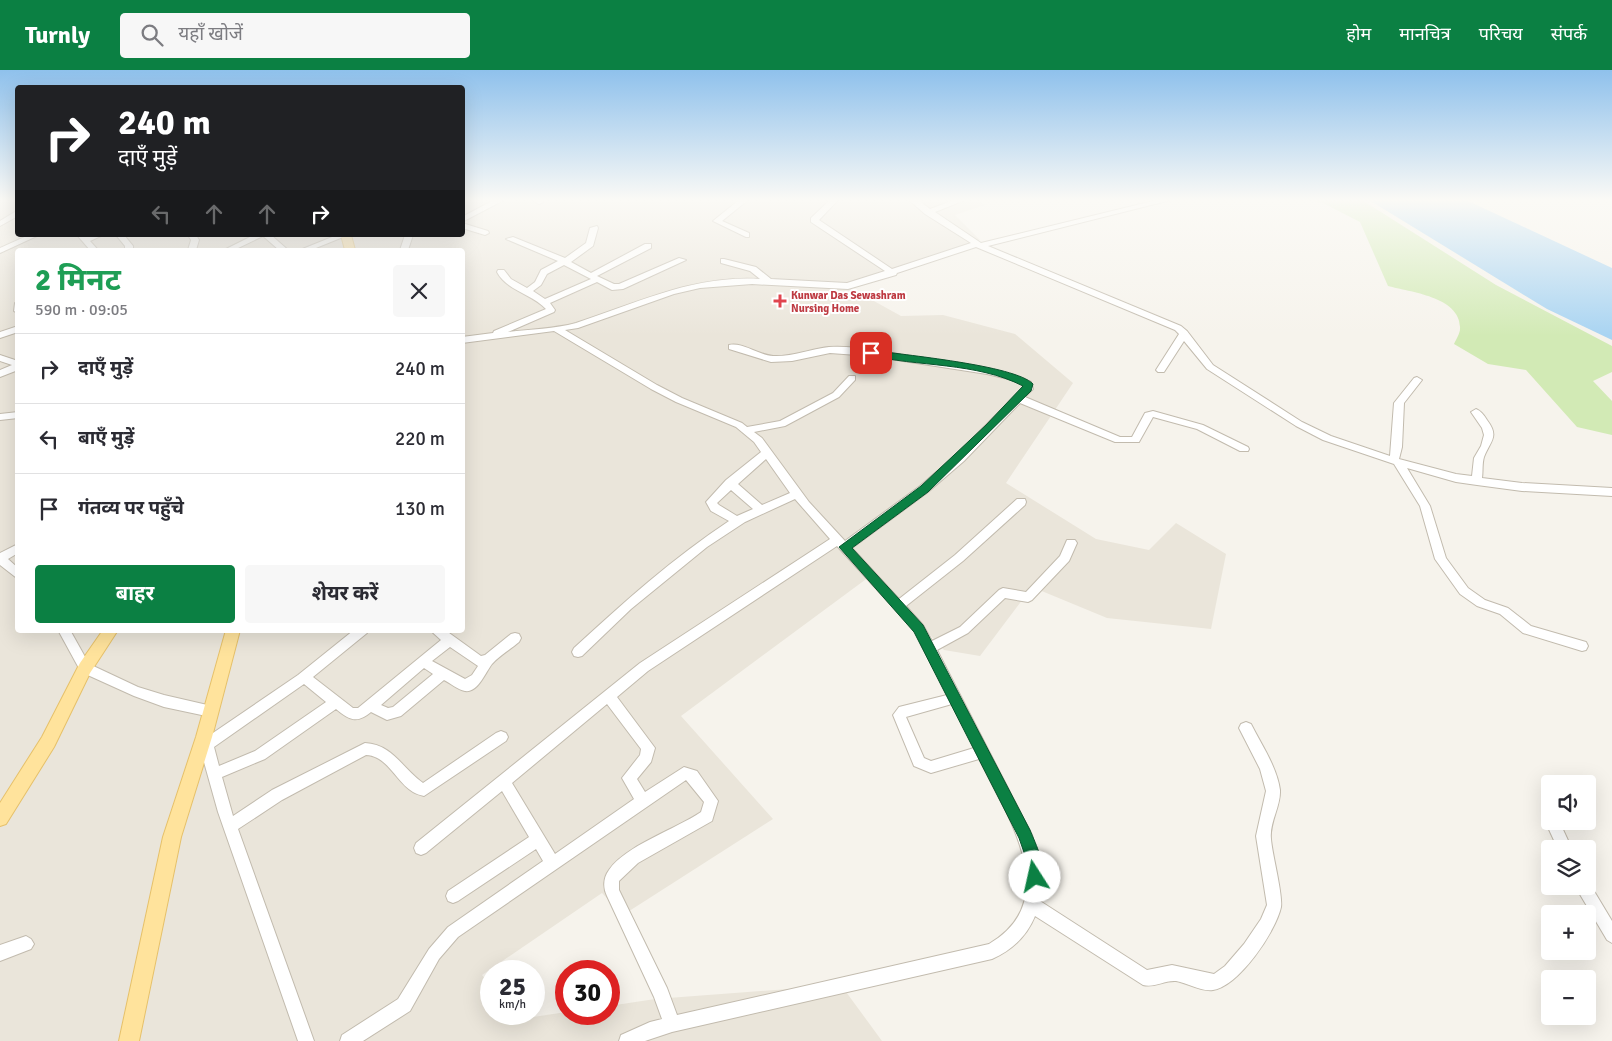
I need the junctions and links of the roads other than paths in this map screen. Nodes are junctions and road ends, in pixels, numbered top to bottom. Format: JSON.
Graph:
{"nodes":[{"id":1,"x":12,"y":245,"type":"edge"},
{"id":2,"x":526,"y":245,"type":"edge"},
{"id":3,"x":588,"y":245,"type":"edge"},
{"id":4,"x":852,"y":245,"type":"edge"},
{"id":5,"x":977,"y":245,"type":"edge"},
{"id":6,"x":978,"y":245,"type":"edge"},
{"id":7,"x":648,"y":246,"type":"dead end"},
{"id":8,"x":0,"y":251,"type":"edge"},
{"id":9,"x":682,"y":260,"type":"dead end"},
{"id":10,"x":565,"y":261,"type":"junction"},
{"id":11,"x":724,"y":261,"type":"dead end"},
{"id":12,"x":501,"y":272,"type":"dead end"},
{"id":13,"x":893,"y":273,"type":"junction"},
{"id":14,"x":594,"y":277,"type":"junction"},
{"id":15,"x":769,"y":282,"type":"junction"},
{"id":16,"x":528,"y":291,"type":"junction"},
{"id":17,"x":544,"y":303,"type":"junction"},
{"id":18,"x":558,"y":329,"type":"junction"},
{"id":19,"x":15,"y":330,"type":"edge"},
{"id":20,"x":1184,"y":333,"type":"junction"},
{"id":21,"x":0,"y":335,"type":"edge"},
{"id":22,"x":489,"y":337,"type":"junction"},
{"id":23,"x":465,"y":340,"type":"edge"},
{"id":24,"x":732,"y":347,"type":"dead end"},
{"id":25,"x":0,"y":358,"type":"edge"},
{"id":26,"x":15,"y":364,"type":"edge"},
{"id":27,"x":15,"y":366,"type":"edge"},
{"id":28,"x":1161,"y":370,"type":"dead end"},
{"id":29,"x":0,"y":374,"type":"edge"},
{"id":30,"x":852,"y":378,"type":"dead end"},
{"id":31,"x":1417,"y":380,"type":"dead end"},
{"id":32,"x":1018,"y":398,"type":"junction"},
{"id":33,"x":1476,"y":412,"type":"dead end"},
{"id":34,"x":15,"y":415,"type":"edge"},
{"id":35,"x":0,"y":417,"type":"edge"},
{"id":36,"x":747,"y":430,"type":"junction"},
{"id":37,"x":1244,"y":450,"type":"dead end"},
{"id":38,"x":767,"y":452,"type":"junction"},
{"id":39,"x":1396,"y":461,"type":"junction"},
{"id":40,"x":1477,"y":481,"type":"junction"},
{"id":41,"x":730,"y":484,"type":"junction"},
{"id":42,"x":1612,"y":492,"type":"edge"},
{"id":43,"x":797,"y":494,"type":"junction"},
{"id":44,"x":1021,"y":502,"type":"dead end"},
{"id":45,"x":761,"y":510,"type":"junction"},
{"id":46,"x":737,"y":521,"type":"junction"},
{"id":47,"x":1071,"y":543,"type":"dead end"},
{"id":48,"x":841,"y":544,"type":"junction"},
{"id":49,"x":15,"y":550,"type":"edge"},
{"id":50,"x":0,"y":558,"type":"edge"},
{"id":51,"x":15,"y":572,"type":"edge"},
{"id":52,"x":899,"y":605,"type":"junction"},
{"id":53,"x":66,"y":633,"type":"edge"},
{"id":54,"x":109,"y":633,"type":"edge"},
{"id":55,"x":232,"y":633,"type":"edge"},
{"id":56,"x":359,"y":633,"type":"edge"},
{"id":57,"x":440,"y":633,"type":"edge"},
{"id":58,"x":515,"y":638,"type":"dead end"},
{"id":59,"x":449,"y":640,"type":"junction"},
{"id":60,"x":1582,"y":646,"type":"dead end"},
{"id":61,"x":930,"y":648,"type":"junction"},
{"id":62,"x":578,"y":652,"type":"dead end"},
{"id":63,"x":488,"y":660,"type":"junction"},
{"id":64,"x":423,"y":662,"type":"junction"},
{"id":65,"x":85,"y":668,"type":"junction"},
{"id":66,"x":442,"y":674,"type":"junction"},
{"id":67,"x":304,"y":677,"type":"junction"},
{"id":68,"x":608,"y":695,"type":"junction"},
{"id":69,"x":955,"y":698,"type":"junction"},
{"id":70,"x":336,"y":702,"type":"junction"},
{"id":71,"x":371,"y":706,"type":"junction"},
{"id":72,"x":211,"y":711,"type":"junction"},
{"id":73,"x":1246,"y":728,"type":"dead end"},
{"id":74,"x":501,"y":737,"type":"dead end"},
{"id":75,"x":205,"y":741,"type":"junction"},
{"id":76,"x":982,"y":752,"type":"junction"},
{"id":77,"x":214,"y":774,"type":"junction"},
{"id":78,"x":504,"y":780,"type":"junction"},
{"id":79,"x":643,"y":802,"type":"junction"},
{"id":80,"x":0,"y":818,"type":"edge"},
{"id":81,"x":230,"y":826,"type":"junction"},
{"id":82,"x":538,"y":839,"type":"junction"},
{"id":83,"x":420,"y":848,"type":"dead end"},
{"id":84,"x":552,"y":864,"type":"junction"},
{"id":85,"x":1588,"y":895,"type":"edge"},
{"id":86,"x":454,"y":896,"type":"dead end"},
{"id":87,"x":1032,"y":905,"type":"junction"},
{"id":88,"x":1612,"y":935,"type":"edge"},
{"id":89,"x":26,"y":944,"type":"dead end"},
{"id":90,"x":0,"y":953,"type":"edge"},
{"id":91,"x":672,"y":1024,"type":"junction"},
{"id":92,"x":129,"y":1041,"type":"edge"},
{"id":93,"x":306,"y":1041,"type":"edge"},
{"id":94,"x":348,"y":1041,"type":"edge"},
{"id":95,"x":627,"y":1041,"type":"edge"}],
"edges":[{"from":1,"to":8,"type":"street"},
{"from":2,"to":10,"type":"street"},
{"from":3,"to":10,"type":"street"},
{"from":4,"to":13,"type":"street"},
{"from":5,"to":13,"type":"street"},
{"from":6,"to":20,"type":"street"},
{"from":7,"to":14,"type":"street"},
{"from":9,"to":14,"type":"street"},
{"from":10,"to":14,"type":"street"},
{"from":10,"to":16,"type":"street"},
{"from":11,"to":15,"type":"street"},
{"from":12,"to":16,"type":"street"},
{"from":13,"to":15,"type":"street"},
{"from":14,"to":17,"type":"street"},
{"from":15,"to":18,"type":"street"},
{"from":16,"to":17,"type":"street"},
{"from":17,"to":22,"type":"street"},
{"from":18,"to":22,"type":"street"},
{"from":18,"to":36,"type":"street"},
{"from":19,"to":21,"type":"street"},
{"from":20,"to":28,"type":"street"},
{"from":20,"to":39,"type":"street"},
{"from":22,"to":23,"type":"street"},
{"from":24,"to":32,"type":"street"},
{"from":25,"to":26,"type":"street"},
{"from":27,"to":29,"type":"street"},
{"from":30,"to":36,"type":"street"},
{"from":31,"to":39,"type":"street"},
{"from":32,"to":37,"type":"street"},
{"from":32,"to":48,"type":"street"},
{"from":33,"to":40,"type":"street"},
{"from":34,"to":35,"type":"street"},
{"from":36,"to":38,"type":"street"},
{"from":38,"to":41,"type":"street"},
{"from":38,"to":43,"type":"street"},
{"from":39,"to":40,"type":"street"},
{"from":39,"to":60,"type":"street"},
{"from":40,"to":42,"type":"street"},
{"from":41,"to":45,"type":"street"},
{"from":41,"to":46,"type":"street"},
{"from":43,"to":45,"type":"street"},
{"from":43,"to":48,"type":"street"},
{"from":44,"to":52,"type":"street"},
{"from":45,"to":46,"type":"street"},
{"from":46,"to":62,"type":"street"},
{"from":47,"to":61,"type":"street"},
{"from":48,"to":52,"type":"street"},
{"from":48,"to":68,"type":"street"},
{"from":49,"to":50,"type":"street"},
{"from":50,"to":51,"type":"street"},
{"from":52,"to":61,"type":"street"},
{"from":53,"to":65,"type":"street"},
{"from":54,"to":65,"type":"main road"},
{"from":55,"to":72,"type":"main road"},
{"from":56,"to":67,"type":"street"},
{"from":57,"to":59,"type":"street"},
{"from":58,"to":63,"type":"street"},
{"from":59,"to":63,"type":"street"},
{"from":59,"to":64,"type":"street"},
{"from":61,"to":69,"type":"street"},
{"from":63,"to":66,"type":"street"},
{"from":64,"to":66,"type":"street"},
{"from":64,"to":71,"type":"street"},
{"from":65,"to":72,"type":"street"},
{"from":65,"to":80,"type":"main road"},
{"from":66,"to":71,"type":"street"},
{"from":67,"to":70,"type":"street"},
{"from":67,"to":75,"type":"street"},
{"from":68,"to":78,"type":"street"},
{"from":68,"to":79,"type":"street"},
{"from":69,"to":76,"type":"street"},
{"from":69,"to":76,"type":"street"},
{"from":70,"to":71,"type":"street"},
{"from":70,"to":77,"type":"street"},
{"from":72,"to":75,"type":"main road"},
{"from":73,"to":87,"type":"street"},
{"from":74,"to":81,"type":"street"},
{"from":75,"to":77,"type":"street"},
{"from":75,"to":92,"type":"main road"},
{"from":76,"to":87,"type":"street"},
{"from":77,"to":81,"type":"street"},
{"from":78,"to":82,"type":"street"},
{"from":78,"to":83,"type":"street"},
{"from":79,"to":84,"type":"street"},
{"from":79,"to":91,"type":"street"},
{"from":81,"to":93,"type":"street"},
{"from":82,"to":84,"type":"street"},
{"from":82,"to":86,"type":"street"},
{"from":84,"to":94,"type":"street"},
{"from":85,"to":88,"type":"street"},
{"from":87,"to":91,"type":"street"},
{"from":89,"to":90,"type":"street"},
{"from":91,"to":95,"type":"street"}]}
